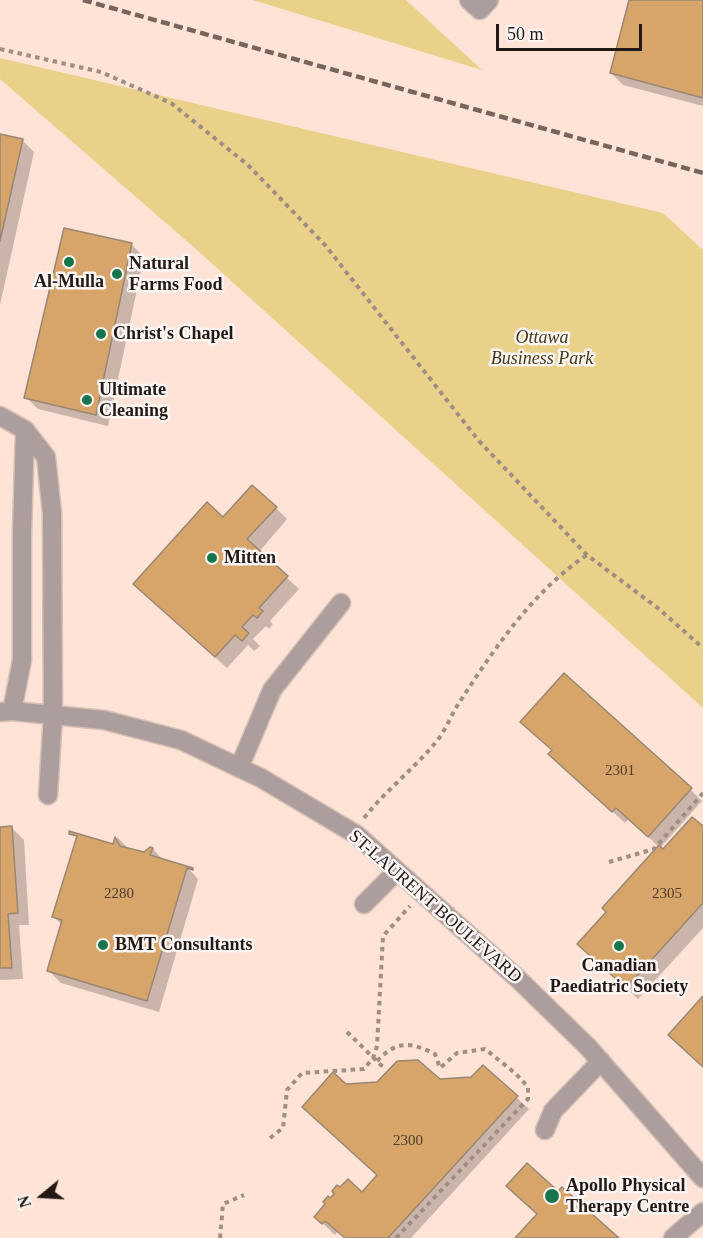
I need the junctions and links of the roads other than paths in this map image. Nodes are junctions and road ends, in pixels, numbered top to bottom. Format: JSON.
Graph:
{"nodes":[{"id":1,"x":469,"y":0,"type":"edge"},
{"id":2,"x":489,"y":0,"type":"edge"},
{"id":3,"x":0,"y":416,"type":"edge"},
{"id":4,"x":25,"y":430,"type":"junction"},
{"id":5,"x":342,"y":603,"type":"dead end"},
{"id":6,"x":6,"y":711,"type":"edge"},
{"id":7,"x":53,"y":715,"type":"junction"},
{"id":8,"x":239,"y":768,"type":"junction"},
{"id":9,"x":48,"y":795,"type":"dead end"},
{"id":10,"x":398,"y":871,"type":"junction"},
{"id":11,"x":364,"y":904,"type":"dead end"},
{"id":12,"x":601,"y":1061,"type":"junction"},
{"id":13,"x":545,"y":1131,"type":"dead end"},
{"id":14,"x":703,"y":1178,"type":"edge"},
{"id":15,"x":703,"y":1212,"type":"edge"},
{"id":16,"x":672,"y":1238,"type":"edge"}],
"edges":[{"from":1,"to":2,"type":"street"},
{"from":3,"to":4,"type":"street"},
{"from":4,"to":6,"type":"street"},
{"from":4,"to":7,"type":"street"},
{"from":5,"to":8,"type":"street"},
{"from":6,"to":7,"type":"street","name":"ST-LAURENT BOULEVARD"},
{"from":7,"to":8,"type":"street","name":"ST-LAURENT BOULEVARD"},
{"from":7,"to":9,"type":"street"},
{"from":8,"to":10,"type":"street","name":"ST-LAURENT BOULEVARD"},
{"from":10,"to":11,"type":"street"},
{"from":10,"to":12,"type":"street","name":"ST-LAURENT BOULEVARD"},
{"from":12,"to":13,"type":"street"},
{"from":12,"to":14,"type":"street","name":"ST-LAURENT BOULEVARD"},
{"from":15,"to":16,"type":"street"}]}
